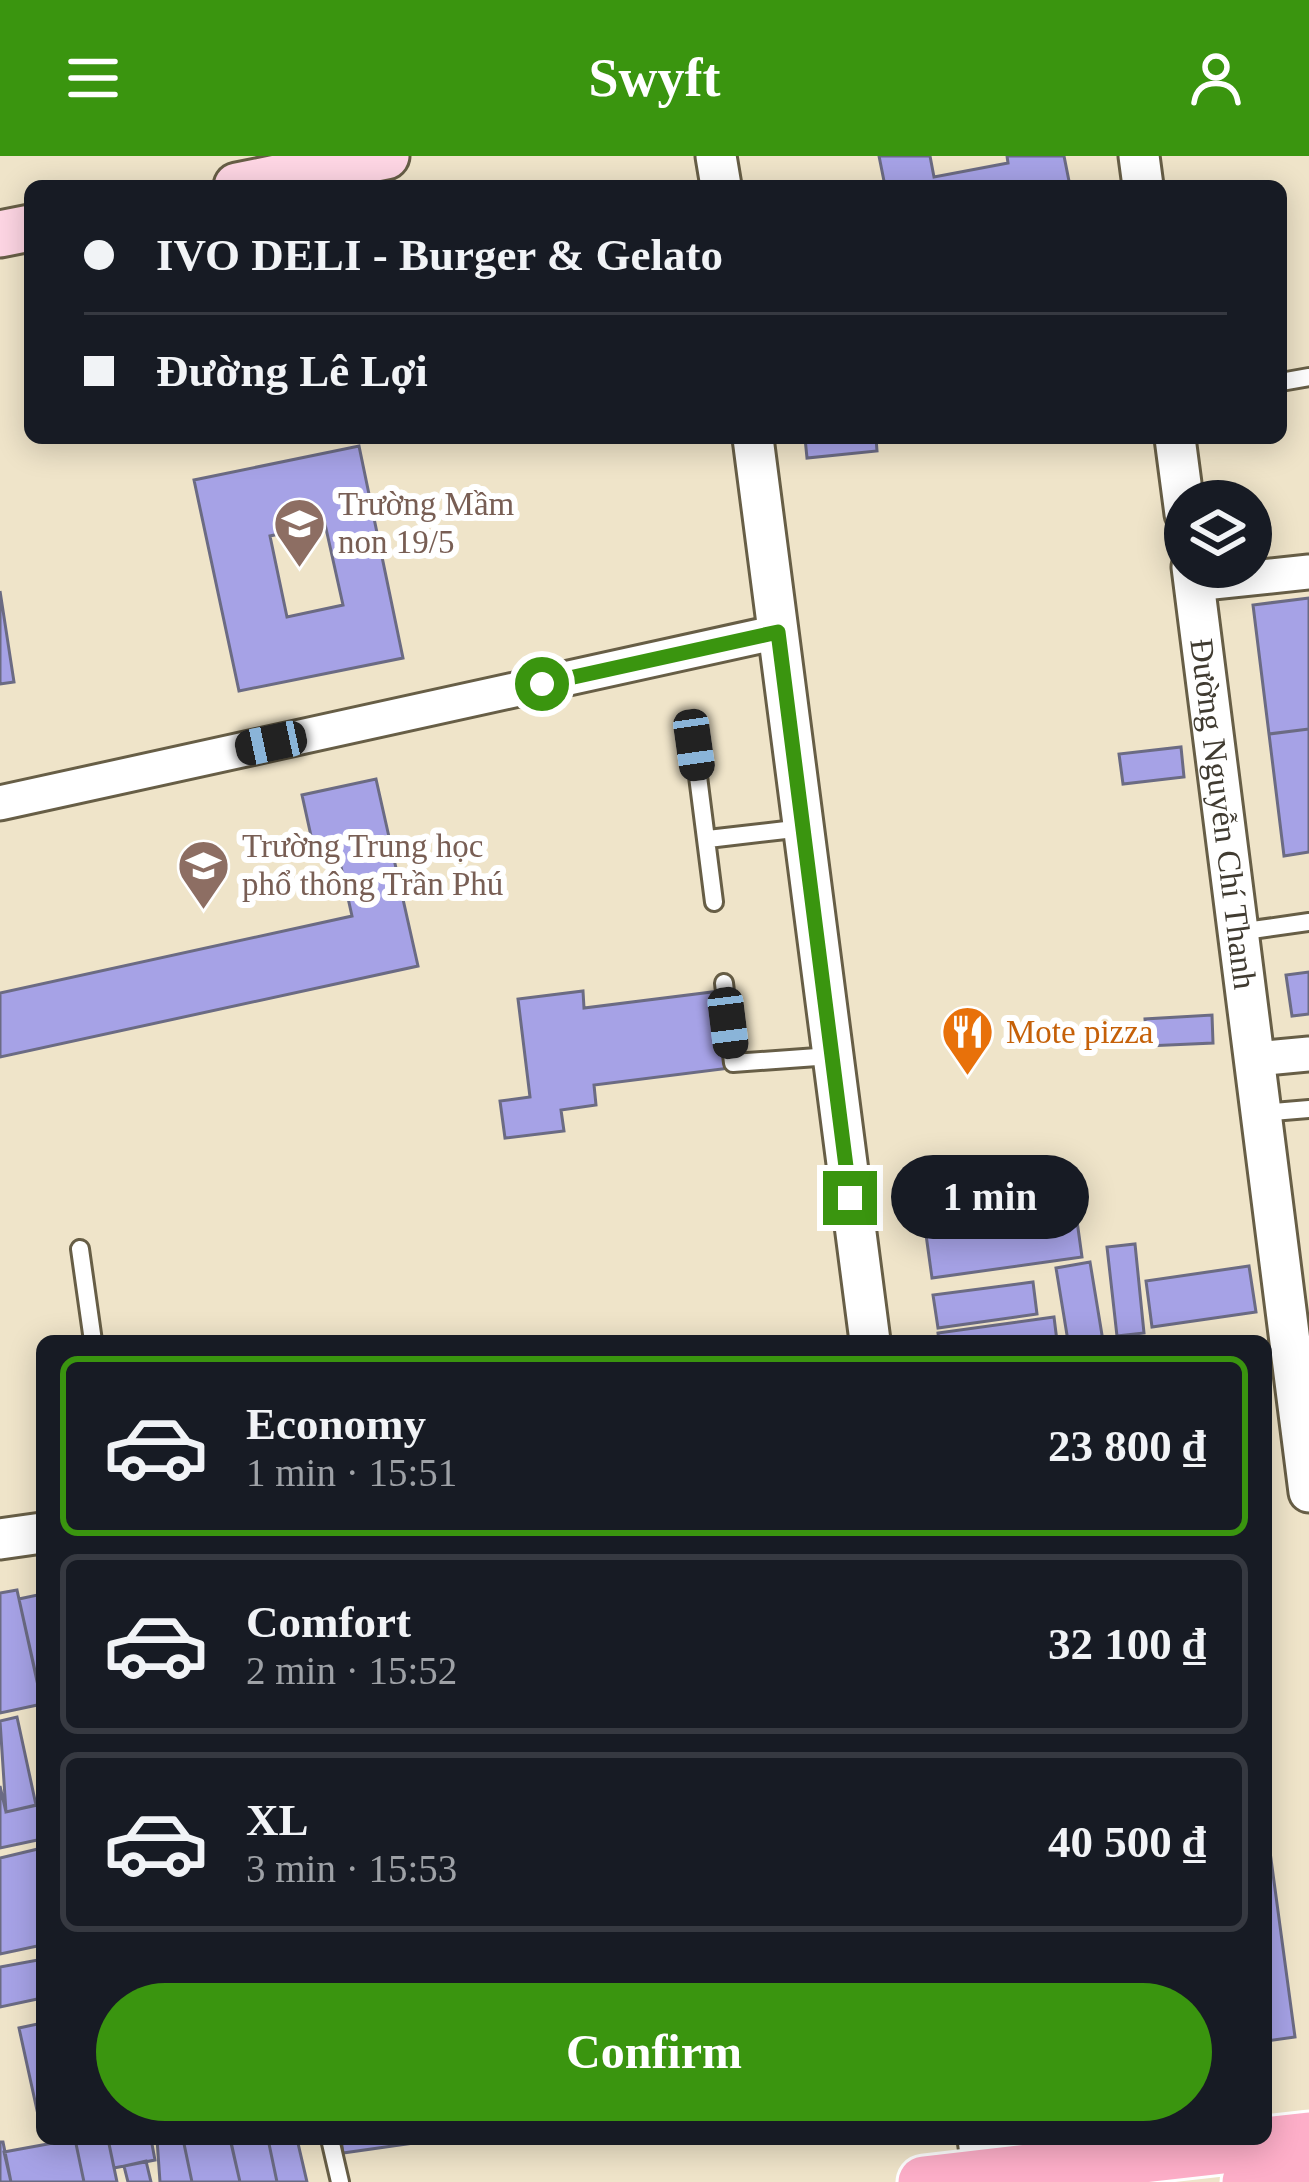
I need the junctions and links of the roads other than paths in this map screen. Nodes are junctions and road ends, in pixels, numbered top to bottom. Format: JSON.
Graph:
{"nodes":[{"id":1,"x":361,"y":158,"type":"edge"},
{"id":2,"x":264,"y":180,"type":"edge"},
{"id":3,"x":754,"y":444,"type":"edge"},
{"id":4,"x":1176,"y":444,"type":"edge"},
{"id":5,"x":1181,"y":480,"type":"edge"},
{"id":6,"x":1309,"y":572,"type":"edge"},
{"id":7,"x":1272,"y":573,"type":"edge"},
{"id":8,"x":1194,"y":588,"type":"edge"},
{"id":9,"x":778,"y":632,"type":"junction"},
{"id":10,"x":694,"y":745,"type":"dead end"},
{"id":11,"x":0,"y":803,"type":"edge"},
{"id":12,"x":804,"y":827,"type":"junction"},
{"id":13,"x":708,"y":838,"type":"junction"},
{"id":14,"x":714,"y":902,"type":"dead end"},
{"id":15,"x":1309,"y":922,"type":"edge"},
{"id":16,"x":1237,"y":932,"type":"junction"},
{"id":17,"x":724,"y":983,"type":"dead end"},
{"id":18,"x":1309,"y":1054,"type":"edge"},
{"id":19,"x":831,"y":1056,"type":"junction"},
{"id":20,"x":1256,"y":1059,"type":"junction"},
{"id":21,"x":1309,"y":1109,"type":"edge"},
{"id":22,"x":1262,"y":1113,"type":"junction"},
{"id":23,"x":80,"y":1250,"type":"dead end"},
{"id":24,"x":92,"y":1335,"type":"edge"},
{"id":25,"x":869,"y":1335,"type":"edge"},
{"id":26,"x":1277,"y":1352,"type":"edge"},
{"id":27,"x":1309,"y":1492,"type":"edge"},
{"id":28,"x":36,"y":1534,"type":"edge"},
{"id":29,"x":0,"y":1540,"type":"edge"},
{"id":30,"x":1309,"y":2138,"type":"edge"},
{"id":31,"x":1272,"y":2141,"type":"edge"},
{"id":32,"x":332,"y":2145,"type":"edge"},
{"id":33,"x":1224,"y":2145,"type":"edge"},
{"id":34,"x":982,"y":2165,"type":"edge"},
{"id":35,"x":1309,"y":2175,"type":"edge"},
{"id":36,"x":340,"y":2182,"type":"edge"},
{"id":37,"x":925,"y":2182,"type":"edge"},
{"id":38,"x":1248,"y":2182,"type":"edge"}],
"edges":[{"from":1,"to":2,"type":"main road"},
{"from":3,"to":9,"type":"street"},
{"from":4,"to":5,"type":"street"},
{"from":6,"to":7,"type":"street"},
{"from":8,"to":16,"type":"street","name":"Đường Nguyễn Chí Thanh"},
{"from":9,"to":11,"type":"street"},
{"from":9,"to":12,"type":"street"},
{"from":10,"to":13,"type":"lane"},
{"from":12,"to":13,"type":"lane"},
{"from":12,"to":19,"type":"street"},
{"from":13,"to":14,"type":"lane"},
{"from":15,"to":16,"type":"lane"},
{"from":16,"to":20,"type":"street","name":"Đường Nguyễn Chí Thanh"},
{"from":17,"to":19,"type":"lane"},
{"from":18,"to":20,"type":"street"},
{"from":19,"to":25,"type":"street"},
{"from":20,"to":22,"type":"street","name":"Đường Nguyễn Chí Thanh"},
{"from":21,"to":22,"type":"lane"},
{"from":22,"to":26,"type":"street","name":"Đường Nguyễn Chí Thanh"},
{"from":23,"to":24,"type":"lane"},
{"from":26,"to":27,"type":"street","name":"Đường Nguyễn Chí Thanh"},
{"from":28,"to":29,"type":"street"},
{"from":30,"to":31,"type":"main road"},
{"from":32,"to":36,"type":"lane"},
{"from":33,"to":34,"type":"main road"},
{"from":34,"to":37,"type":"main road"},
{"from":35,"to":38,"type":"main road"}]}
